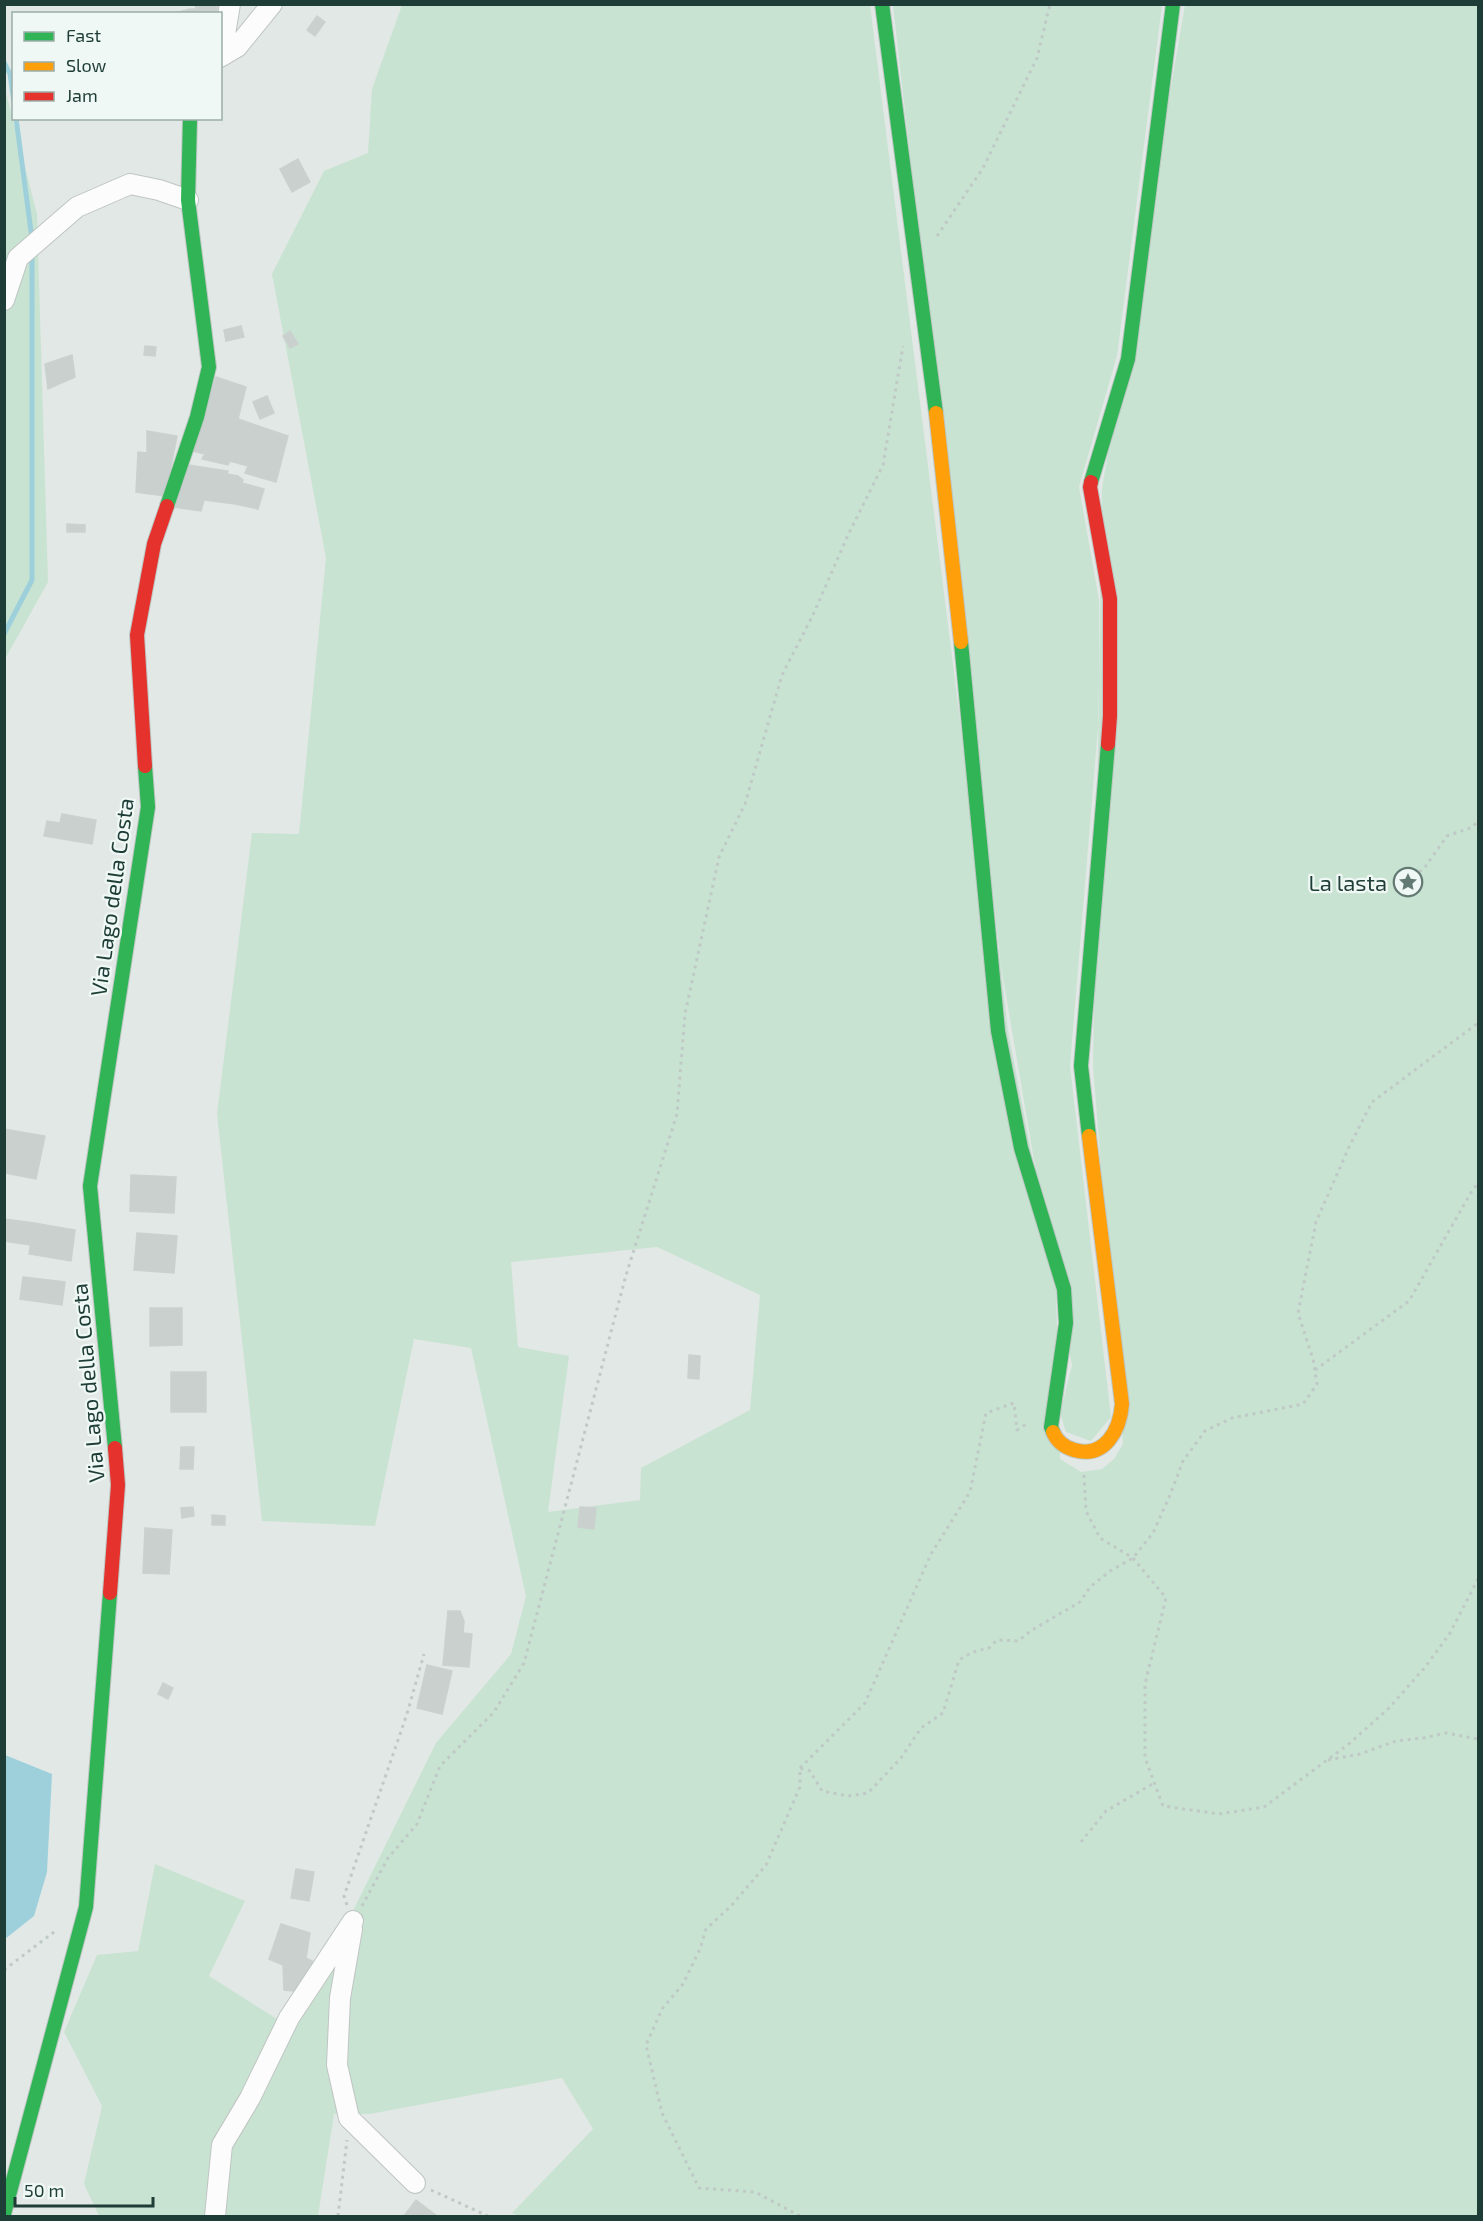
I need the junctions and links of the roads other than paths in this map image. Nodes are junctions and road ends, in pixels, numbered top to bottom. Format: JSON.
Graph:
{"nodes":[{"id":1,"x":230,"y":4,"type":"edge"},
{"id":2,"x":272,"y":4,"type":"edge"},
{"id":3,"x":882,"y":4,"type":"edge"},
{"id":4,"x":1173,"y":4,"type":"edge"},
{"id":5,"x":222,"y":42,"type":"edge"},
{"id":6,"x":222,"y":56,"type":"edge"},
{"id":7,"x":190,"y":120,"type":"edge"},
{"id":8,"x":188,"y":200,"type":"junction"},
{"id":9,"x":4,"y":300,"type":"edge"},
{"id":10,"x":415,"y":2183,"type":"road end"},
{"id":11,"x":4,"y":2214,"type":"edge"},
{"id":12,"x":215,"y":2217,"type":"edge"}],
"edges":[{"from":1,"to":5,"type":"street"},
{"from":2,"to":6,"type":"street"},
{"from":3,"to":4,"type":"main road"},
{"from":7,"to":8,"type":"main road","name":"Via Lago della Costa"},
{"from":8,"to":9,"type":"street"},
{"from":8,"to":11,"type":"main road","name":"Via Lago della Costa"},
{"from":10,"to":12,"type":"street"}]}
